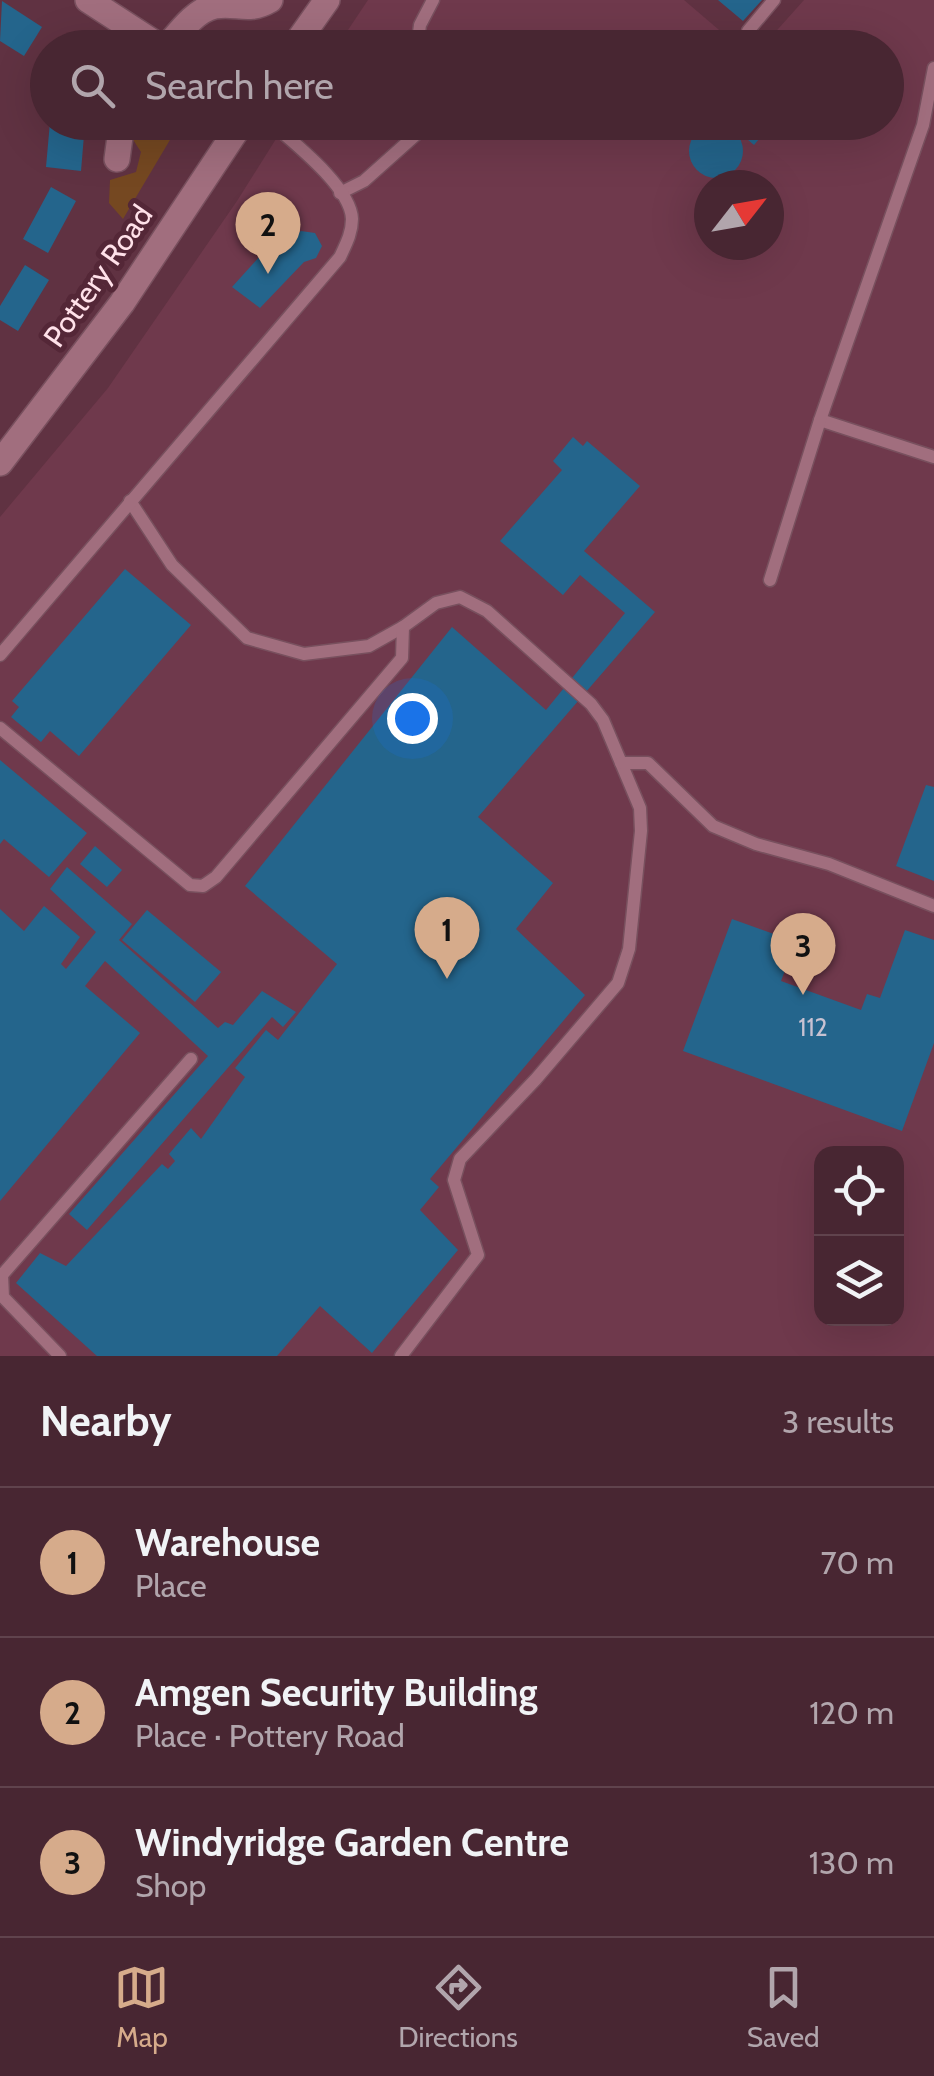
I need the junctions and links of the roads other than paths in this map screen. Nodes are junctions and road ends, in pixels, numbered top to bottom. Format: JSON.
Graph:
{"nodes":[{"id":1,"x":88,"y":0,"type":"edge"},
{"id":2,"x":270,"y":0,"type":"edge"},
{"id":3,"x":328,"y":0,"type":"edge"},
{"id":4,"x":433,"y":0,"type":"edge"},
{"id":5,"x":774,"y":0,"type":"edge"},
{"id":6,"x":124,"y":30,"type":"edge"},
{"id":7,"x":181,"y":30,"type":"edge"},
{"id":8,"x":306,"y":30,"type":"edge"},
{"id":9,"x":419,"y":30,"type":"edge"},
{"id":10,"x":749,"y":30,"type":"edge"},
{"id":11,"x":934,"y":68,"type":"edge"},
{"id":12,"x":119,"y":140,"type":"edge"},
{"id":13,"x":230,"y":140,"type":"edge"},
{"id":14,"x":292,"y":140,"type":"edge"},
{"id":15,"x":413,"y":140,"type":"edge"},
{"id":16,"x":116,"y":159,"type":"dead end"},
{"id":17,"x":340,"y":193,"type":"junction"},
{"id":18,"x":820,"y":420,"type":"junction"},
{"id":19,"x":934,"y":457,"type":"edge"},
{"id":20,"x":0,"y":462,"type":"edge"},
{"id":21,"x":130,"y":501,"type":"junction"},
{"id":22,"x":770,"y":580,"type":"dead end"},
{"id":23,"x":403,"y":628,"type":"junction"},
{"id":24,"x":0,"y":655,"type":"edge"},
{"id":25,"x":0,"y":728,"type":"edge"},
{"id":26,"x":621,"y":763,"type":"junction"},
{"id":27,"x":934,"y":906,"type":"edge"},
{"id":28,"x":190,"y":1058,"type":"dead end"},
{"id":29,"x":60,"y":1356,"type":"edge"},
{"id":30,"x":401,"y":1356,"type":"edge"}],
"edges":[{"from":1,"to":6,"type":"street"},
{"from":2,"to":7,"type":"street"},
{"from":3,"to":8,"type":"street"},
{"from":4,"to":9,"type":"lane"},
{"from":5,"to":10,"type":"lane"},
{"from":11,"to":18,"type":"lane"},
{"from":12,"to":16,"type":"street"},
{"from":13,"to":20,"type":"street","name":"Pottery Road"},
{"from":14,"to":17,"type":"lane"},
{"from":15,"to":17,"type":"lane"},
{"from":17,"to":21,"type":"lane"},
{"from":18,"to":19,"type":"lane"},
{"from":18,"to":22,"type":"lane"},
{"from":21,"to":23,"type":"lane"},
{"from":21,"to":24,"type":"lane"},
{"from":23,"to":25,"type":"lane"},
{"from":23,"to":26,"type":"lane"},
{"from":26,"to":27,"type":"lane"},
{"from":26,"to":30,"type":"lane"},
{"from":28,"to":29,"type":"lane"}]}
